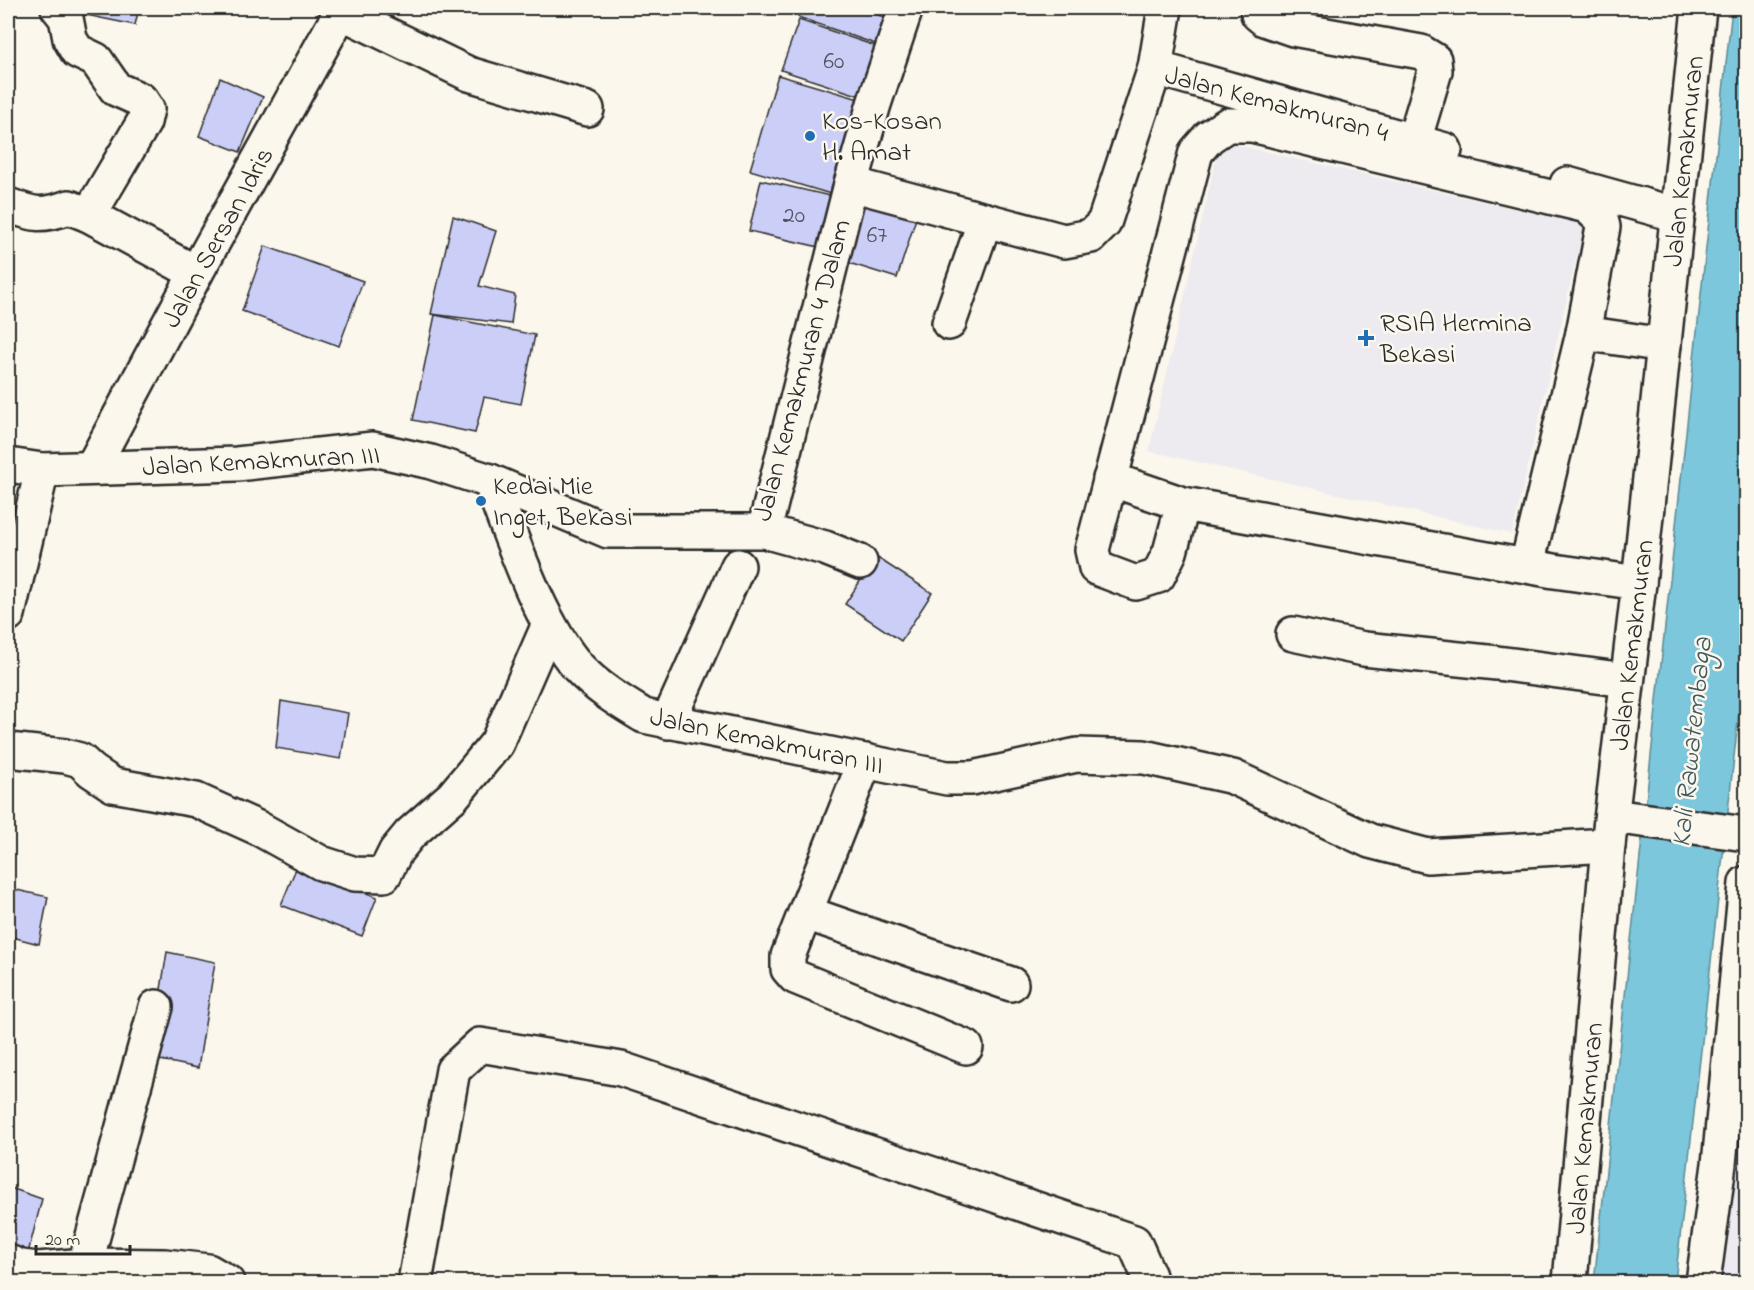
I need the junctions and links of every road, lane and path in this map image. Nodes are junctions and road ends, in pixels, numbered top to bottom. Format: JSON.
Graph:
{"nodes":[{"id":1,"x":58,"y":8,"type":"edge"},
{"id":2,"x":906,"y":8,"type":"edge"},
{"id":3,"x":1163,"y":8,"type":"edge"},
{"id":4,"x":1257,"y":8,"type":"edge"},
{"id":5,"x":1699,"y":8,"type":"edge"},
{"id":6,"x":342,"y":10,"type":"edge"},
{"id":7,"x":1155,"y":68,"type":"junction"},
{"id":8,"x":586,"y":109,"type":"dead end"},
{"id":9,"x":1414,"y":141,"type":"junction"},
{"id":10,"x":851,"y":184,"type":"junction"},
{"id":11,"x":8,"y":205,"type":"edge"},
{"id":12,"x":89,"y":215,"type":"junction"},
{"id":13,"x":1678,"y":215,"type":"junction"},
{"id":14,"x":985,"y":220,"type":"junction"},
{"id":15,"x":196,"y":273,"type":"junction"},
{"id":16,"x":948,"y":323,"type":"dead end"},
{"id":17,"x":1583,"y":333,"type":"junction"},
{"id":18,"x":1664,"y":345,"type":"junction"},
{"id":19,"x":8,"y":465,"type":"edge"},
{"id":20,"x":92,"y":468,"type":"junction"},
{"id":21,"x":42,"y":470,"type":"junction"},
{"id":22,"x":1110,"y":479,"type":"junction"},
{"id":23,"x":490,"y":481,"type":"junction"},
{"id":24,"x":1183,"y":504,"type":"junction"},
{"id":25,"x":764,"y":531,"type":"junction"},
{"id":26,"x":860,"y":562,"type":"dead end"},
{"id":27,"x":1527,"y":565,"type":"junction"},
{"id":28,"x":738,"y":566,"type":"dead end"},
{"id":29,"x":1639,"y":583,"type":"junction"},
{"id":30,"x":8,"y":614,"type":"edge"},
{"id":31,"x":549,"y":624,"type":"junction"},
{"id":32,"x":1293,"y":634,"type":"dead end"},
{"id":33,"x":1626,"y":680,"type":"junction"},
{"id":34,"x":668,"y":722,"type":"junction"},
{"id":35,"x":8,"y":750,"type":"edge"},
{"id":36,"x":865,"y":761,"type":"junction"},
{"id":37,"x":1617,"y":826,"type":"junction"},
{"id":38,"x":1738,"y":833,"type":"edge"},
{"id":39,"x":1746,"y":897,"type":"edge"},
{"id":40,"x":806,"y":913,"type":"junction"},
{"id":41,"x":1011,"y":984,"type":"dead end"},
{"id":42,"x":156,"y":1007,"type":"dead end"},
{"id":43,"x":966,"y":1047,"type":"dead end"},
{"id":44,"x":1733,"y":1166,"type":"edge"},
{"id":45,"x":8,"y":1262,"type":"edge"},
{"id":46,"x":85,"y":1265,"type":"junction"},
{"id":47,"x":227,"y":1282,"type":"edge"},
{"id":48,"x":415,"y":1282,"type":"edge"},
{"id":49,"x":1147,"y":1282,"type":"edge"},
{"id":50,"x":1570,"y":1282,"type":"edge"},
{"id":51,"x":1703,"y":1282,"type":"edge"}],
"edges":[{"from":1,"to":12,"type":"street"},
{"from":2,"to":10,"type":"street"},
{"from":3,"to":7,"type":"street"},
{"from":4,"to":9,"type":"street"},
{"from":5,"to":13,"type":"street","name":"Jalan Kemakmuran"},
{"from":6,"to":8,"type":"street"},
{"from":6,"to":15,"type":"street","name":"Jalan Sersan Idris"},
{"from":7,"to":9,"type":"street","name":"Jalan Kemakmuran 4"},
{"from":7,"to":14,"type":"street","name":"Jalan Kemakmuran 4"},
{"from":9,"to":13,"type":"street","name":"Jalan Kemakmuran 4"},
{"from":10,"to":14,"type":"street","name":"Jalan Kemakmuran 4"},
{"from":10,"to":25,"type":"street","name":"Jalan Kemakmuran 4 Dalam"},
{"from":11,"to":12,"type":"street"},
{"from":12,"to":15,"type":"street"},
{"from":13,"to":18,"type":"street","name":"Jalan Kemakmuran"},
{"from":14,"to":16,"type":"street"},
{"from":15,"to":20,"type":"street","name":"Jalan Sersan Idris"},
{"from":17,"to":18,"type":"street"},
{"from":17,"to":22,"type":"street"},
{"from":17,"to":27,"type":"street"},
{"from":18,"to":29,"type":"street","name":"Jalan Kemakmuran"},
{"from":19,"to":21,"type":"street","name":"Jalan Kemakmuran III"},
{"from":20,"to":21,"type":"street","name":"Jalan Kemakmuran III"},
{"from":20,"to":23,"type":"street","name":"Jalan Kemakmuran III"},
{"from":21,"to":30,"type":"street"},
{"from":22,"to":24,"type":"street"},
{"from":22,"to":24,"type":"street"},
{"from":23,"to":25,"type":"street","name":"Jalan Kemakmuran 4 Dalam"},
{"from":23,"to":31,"type":"street","name":"Jalan Kemakmuran III"},
{"from":24,"to":27,"type":"street"},
{"from":25,"to":26,"type":"street"},
{"from":27,"to":29,"type":"street"},
{"from":28,"to":34,"type":"street"},
{"from":29,"to":33,"type":"street","name":"Jalan Kemakmuran"},
{"from":31,"to":34,"type":"street","name":"Jalan Kemakmuran III"},
{"from":31,"to":35,"type":"street"},
{"from":32,"to":33,"type":"street"},
{"from":33,"to":37,"type":"street","name":"Jalan Kemakmuran"},
{"from":34,"to":36,"type":"street","name":"Jalan Kemakmuran III"},
{"from":36,"to":37,"type":"street","name":"Jalan Kemakmuran III"},
{"from":36,"to":40,"type":"street"},
{"from":37,"to":38,"type":"street","name":"Jalan Kemakmuran III"},
{"from":37,"to":50,"type":"street","name":"Jalan Kemakmuran"},
{"from":39,"to":44,"type":"street"},
{"from":40,"to":41,"type":"street"},
{"from":40,"to":43,"type":"street"},
{"from":42,"to":46,"type":"street"},
{"from":44,"to":51,"type":"street"},
{"from":45,"to":46,"type":"street"},
{"from":46,"to":47,"type":"street"},
{"from":48,"to":49,"type":"street"}]}
